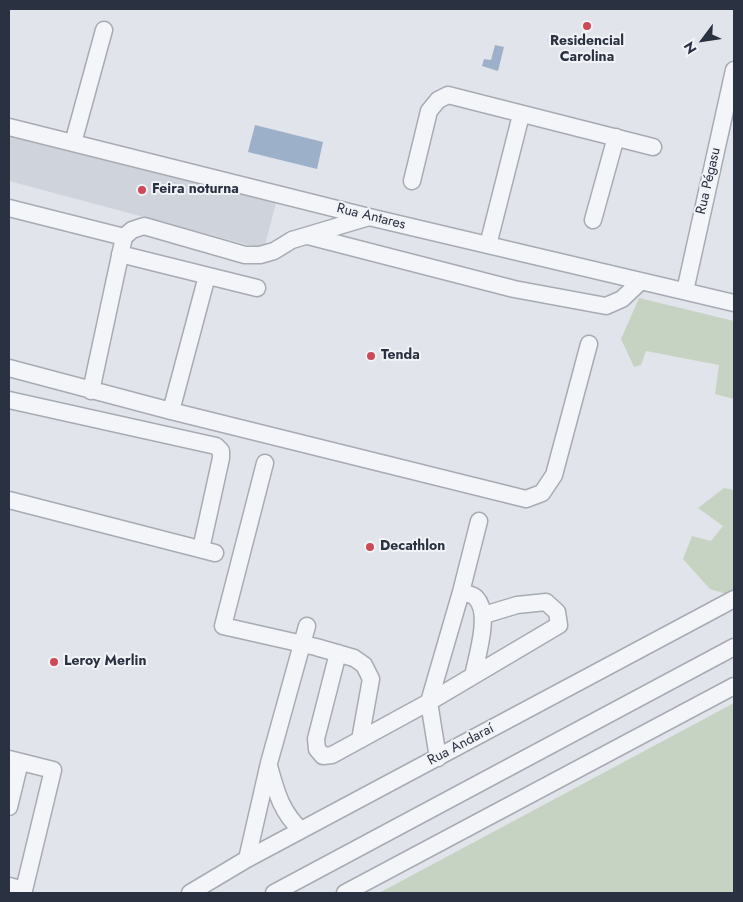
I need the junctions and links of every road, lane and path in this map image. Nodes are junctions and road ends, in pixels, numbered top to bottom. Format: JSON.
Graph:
{"nodes":[{"id":1,"x":104,"y":30,"type":"dead end"},
{"id":2,"x":734,"y":70,"type":"edge"},
{"id":3,"x":521,"y":115,"type":"junction"},
{"id":4,"x":9,"y":128,"type":"edge"},
{"id":5,"x":616,"y":138,"type":"junction"},
{"id":6,"x":73,"y":144,"type":"junction"},
{"id":7,"x":653,"y":147,"type":"dead end"},
{"id":8,"x":412,"y":181,"type":"dead end"},
{"id":9,"x":9,"y":208,"type":"edge"},
{"id":10,"x":369,"y":217,"type":"junction"},
{"id":11,"x":593,"y":220,"type":"dead end"},
{"id":12,"x":306,"y":236,"type":"junction"},
{"id":13,"x":124,"y":237,"type":"junction"},
{"id":14,"x":488,"y":245,"type":"junction"},
{"id":15,"x":120,"y":254,"type":"junction"},
{"id":16,"x":207,"y":276,"type":"junction"},
{"id":17,"x":641,"y":281,"type":"junction"},
{"id":18,"x":257,"y":288,"type":"dead end"},
{"id":19,"x":685,"y":291,"type":"junction"},
{"id":20,"x":734,"y":303,"type":"edge"},
{"id":21,"x":589,"y":344,"type":"dead end"},
{"id":22,"x":9,"y":368,"type":"edge"},
{"id":23,"x":91,"y":390,"type":"junction"},
{"id":24,"x":9,"y":400,"type":"edge"},
{"id":25,"x":171,"y":411,"type":"junction"},
{"id":26,"x":265,"y":463,"type":"dead end"},
{"id":27,"x":9,"y":500,"type":"edge"},
{"id":28,"x":480,"y":521,"type":"dead end"},
{"id":29,"x":461,"y":592,"type":"junction"},
{"id":30,"x":734,"y":599,"type":"edge"},
{"id":31,"x":484,"y":615,"type":"junction"},
{"id":32,"x":307,"y":626,"type":"dead end"},
{"id":33,"x":303,"y":644,"type":"junction"},
{"id":34,"x":734,"y":647,"type":"edge"},
{"id":35,"x":338,"y":653,"type":"junction"},
{"id":36,"x":473,"y":676,"type":"junction"},
{"id":37,"x":734,"y":686,"type":"edge"},
{"id":38,"x":429,"y":702,"type":"junction"},
{"id":39,"x":360,"y":740,"type":"junction"},
{"id":40,"x":438,"y":758,"type":"junction"},
{"id":41,"x":14,"y":760,"type":"edge"},
{"id":42,"x":268,"y":763,"type":"junction"},
{"id":43,"x":9,"y":806,"type":"edge"},
{"id":44,"x":301,"y":830,"type":"junction"},
{"id":45,"x":247,"y":859,"type":"junction"},
{"id":46,"x":9,"y":886,"type":"edge"},
{"id":47,"x":190,"y":893,"type":"edge"},
{"id":48,"x":274,"y":893,"type":"edge"},
{"id":49,"x":345,"y":893,"type":"edge"}],
"edges":[{"from":1,"to":6,"type":"street"},
{"from":2,"to":19,"type":"street","name":"Rua Pégasu"},
{"from":3,"to":5,"type":"street"},
{"from":3,"to":8,"type":"street"},
{"from":3,"to":14,"type":"street"},
{"from":4,"to":6,"type":"street","name":"Rua Antares"},
{"from":5,"to":7,"type":"street"},
{"from":5,"to":11,"type":"street"},
{"from":6,"to":10,"type":"street","name":"Rua Antares"},
{"from":9,"to":13,"type":"street"},
{"from":10,"to":12,"type":"street"},
{"from":10,"to":14,"type":"street","name":"Rua Antares"},
{"from":12,"to":13,"type":"street"},
{"from":12,"to":17,"type":"street"},
{"from":13,"to":15,"type":"street"},
{"from":14,"to":17,"type":"street","name":"Rua Antares"},
{"from":15,"to":16,"type":"street"},
{"from":15,"to":23,"type":"street"},
{"from":16,"to":18,"type":"street"},
{"from":16,"to":25,"type":"street"},
{"from":17,"to":19,"type":"street","name":"Rua Antares"},
{"from":19,"to":20,"type":"street","name":"Rua Antares"},
{"from":21,"to":25,"type":"street"},
{"from":22,"to":23,"type":"street"},
{"from":23,"to":25,"type":"street"},
{"from":24,"to":27,"type":"street"},
{"from":26,"to":33,"type":"street"},
{"from":28,"to":29,"type":"street"},
{"from":29,"to":31,"type":"street"},
{"from":29,"to":38,"type":"street"},
{"from":30,"to":40,"type":"street","name":"Rua Andaraí"},
{"from":31,"to":36,"type":"street"},
{"from":31,"to":36,"type":"street"},
{"from":32,"to":33,"type":"street"},
{"from":33,"to":35,"type":"street"},
{"from":33,"to":42,"type":"street"},
{"from":34,"to":48,"type":"street"},
{"from":35,"to":39,"type":"street"},
{"from":35,"to":39,"type":"street"},
{"from":36,"to":38,"type":"street"},
{"from":37,"to":49,"type":"street"},
{"from":38,"to":39,"type":"street"},
{"from":38,"to":40,"type":"street"},
{"from":40,"to":44,"type":"street","name":"Rua Andaraí"},
{"from":41,"to":43,"type":"street"},
{"from":41,"to":46,"type":"street"},
{"from":42,"to":44,"type":"street"},
{"from":42,"to":45,"type":"street"},
{"from":44,"to":45,"type":"street","name":"Rua Andaraí"},
{"from":45,"to":47,"type":"street","name":"Rua Andaraí"}]}
